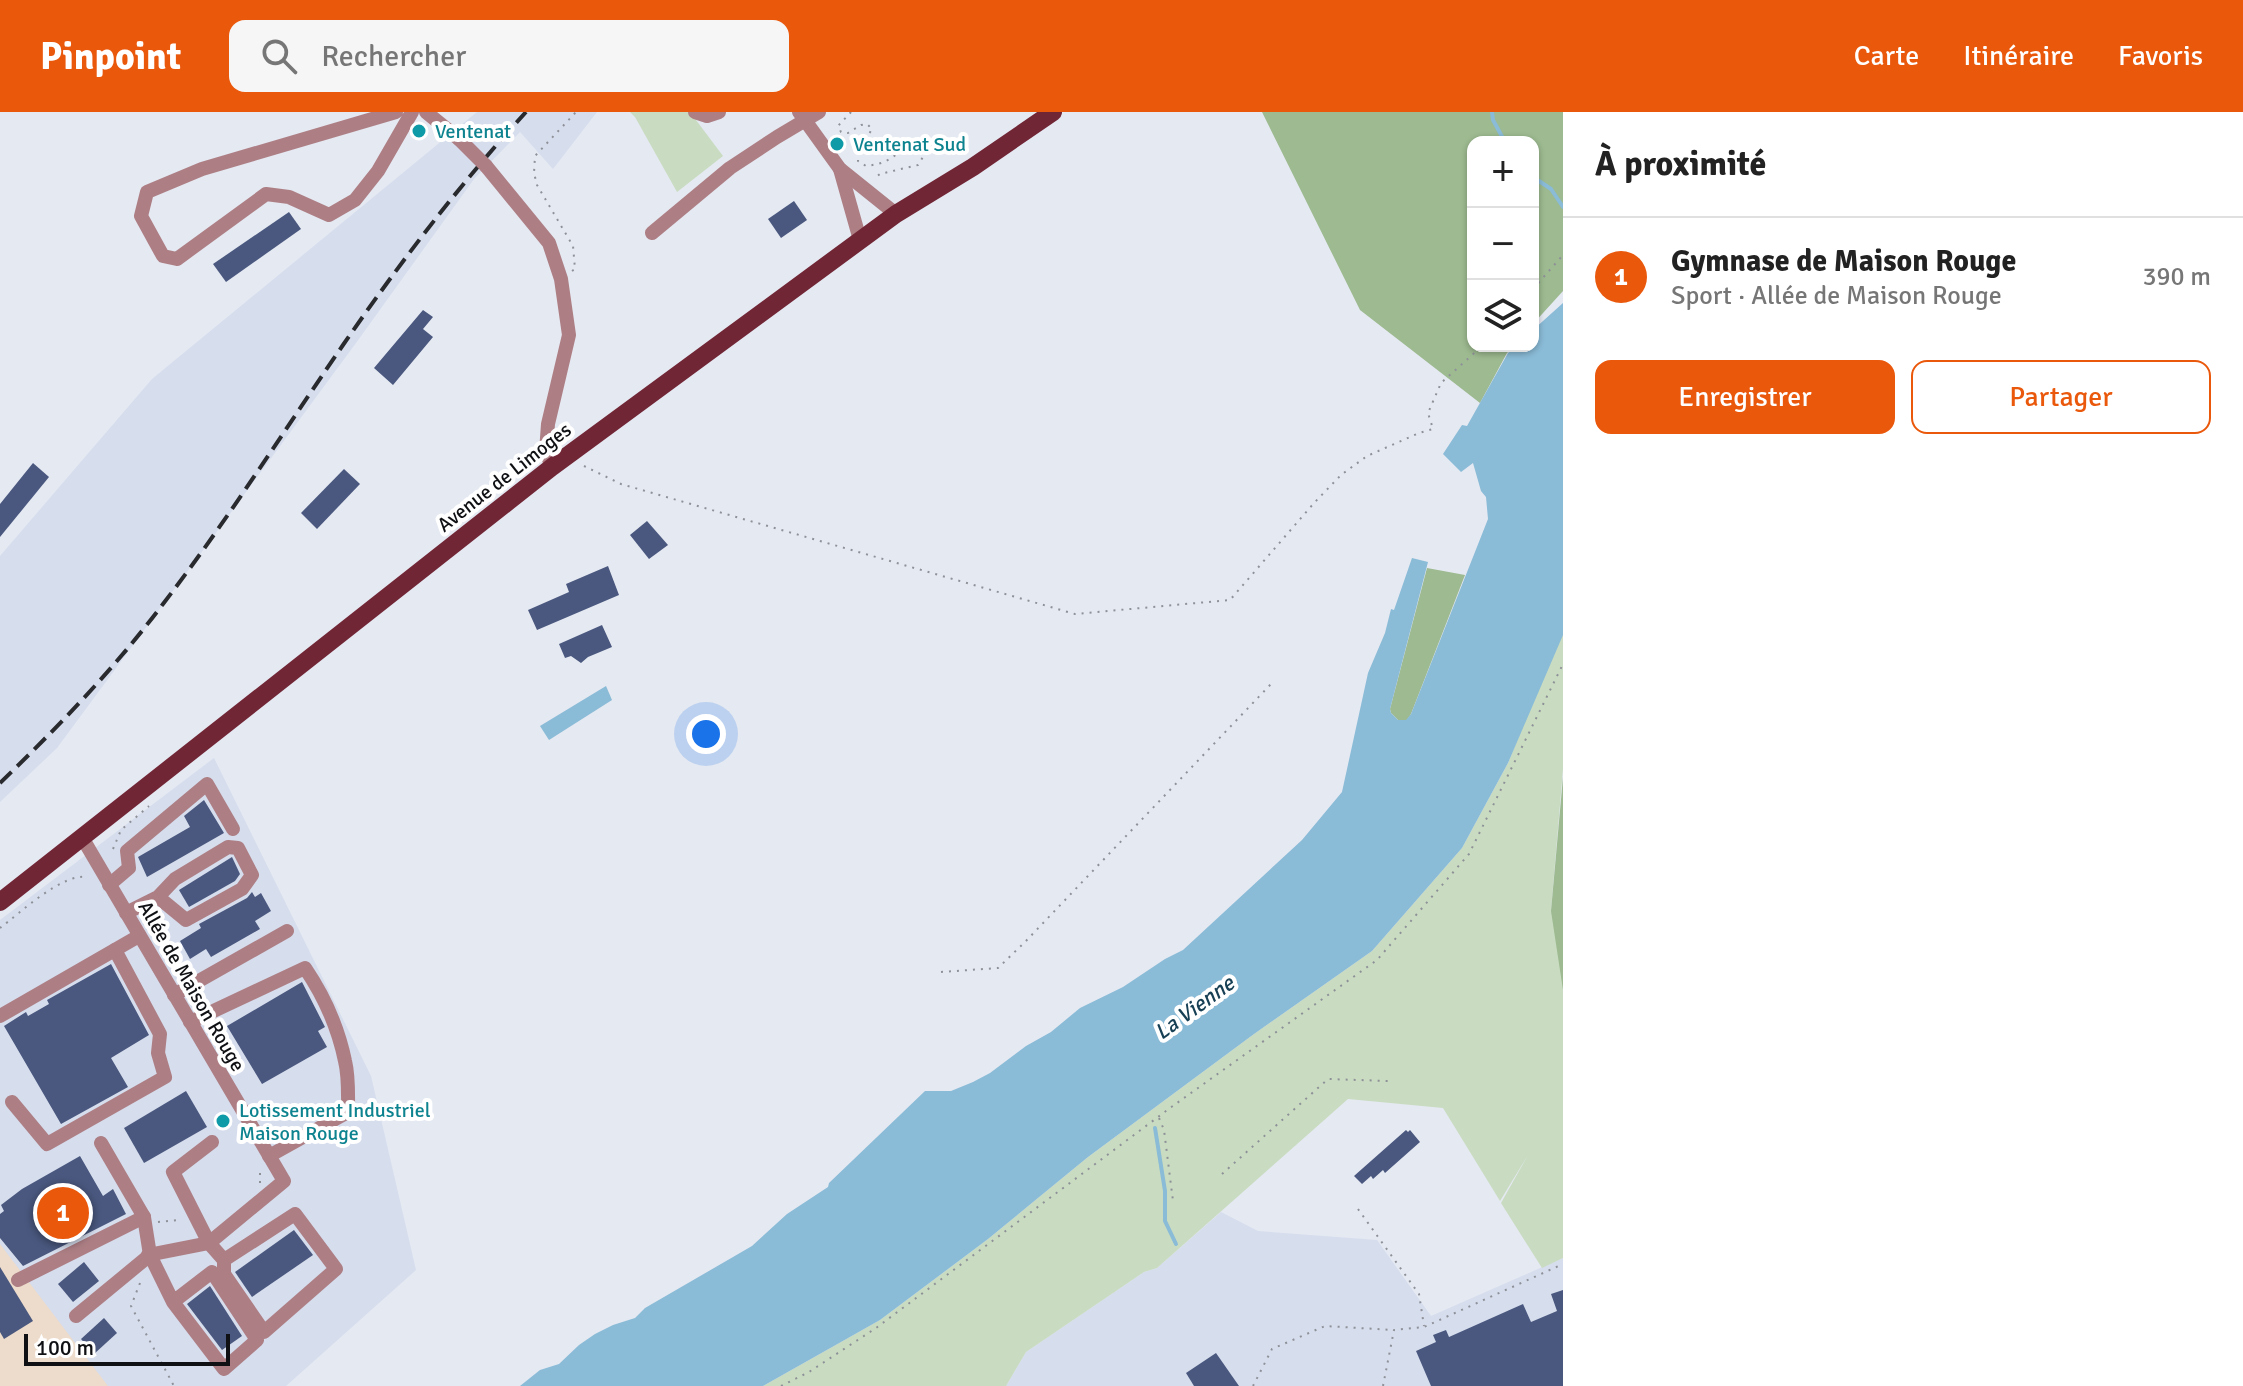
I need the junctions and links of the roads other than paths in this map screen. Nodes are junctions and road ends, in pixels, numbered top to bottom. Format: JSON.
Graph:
{"nodes":[{"id":1,"x":396,"y":112,"type":"edge"},
{"id":2,"x":412,"y":112,"type":"edge"},
{"id":3,"x":426,"y":112,"type":"edge"},
{"id":4,"x":695,"y":112,"type":"edge"},
{"id":5,"x":719,"y":112,"type":"edge"},
{"id":6,"x":819,"y":112,"type":"edge"},
{"id":7,"x":1053,"y":112,"type":"edge"},
{"id":8,"x":802,"y":117,"type":"edge"},
{"id":9,"x":840,"y":169,"type":"junction"},
{"id":10,"x":896,"y":214,"type":"junction"},
{"id":11,"x":652,"y":233,"type":"dead end"},
{"id":12,"x":860,"y":240,"type":"junction"},
{"id":13,"x":552,"y":467,"type":"junction"},
{"id":14,"x":233,"y":829,"type":"dead end"},
{"id":15,"x":83,"y":839,"type":"junction"},
{"id":16,"x":109,"y":885,"type":"junction"},
{"id":17,"x":158,"y":897,"type":"junction"},
{"id":18,"x":0,"y":902,"type":"edge"},
{"id":19,"x":126,"y":913,"type":"junction"},
{"id":20,"x":287,"y":931,"type":"dead end"},
{"id":21,"x":139,"y":936,"type":"junction"},
{"id":22,"x":115,"y":950,"type":"junction"},
{"id":23,"x":174,"y":995,"type":"junction"},
{"id":24,"x":0,"y":1016,"type":"edge"},
{"id":25,"x":190,"y":1022,"type":"junction"},
{"id":26,"x":12,"y":1102,"type":"dead end"},
{"id":27,"x":212,"y":1142,"type":"dead end"},
{"id":28,"x":101,"y":1143,"type":"dead end"},
{"id":29,"x":269,"y":1156,"type":"junction"},
{"id":30,"x":144,"y":1220,"type":"junction"},
{"id":31,"x":209,"y":1243,"type":"junction"},
{"id":32,"x":149,"y":1255,"type":"junction"},
{"id":33,"x":224,"y":1260,"type":"junction"},
{"id":34,"x":18,"y":1280,"type":"dead end"},
{"id":35,"x":173,"y":1302,"type":"junction"},
{"id":36,"x":76,"y":1316,"type":"dead end"}],
"edges":[{"from":1,"to":2,"type":"street"},
{"from":3,"to":13,"type":"street","bridge":true},
{"from":4,"to":5,"type":"street"},
{"from":6,"to":8,"type":"street"},
{"from":7,"to":10,"type":"main road","name":"Avenue de Limoges"},
{"from":8,"to":9,"type":"street"},
{"from":8,"to":11,"type":"street"},
{"from":9,"to":10,"type":"street"},
{"from":9,"to":12,"type":"street"},
{"from":10,"to":12,"type":"main road","name":"Avenue de Limoges"},
{"from":12,"to":13,"type":"main road","name":"Avenue de Limoges"},
{"from":13,"to":15,"type":"main road","name":"Avenue de Limoges"},
{"from":14,"to":16,"type":"street"},
{"from":15,"to":16,"type":"street","name":"Allée de Maison Rouge"},
{"from":15,"to":18,"type":"main road","name":"Avenue de Limoges"},
{"from":16,"to":19,"type":"street","name":"Allée de Maison Rouge"},
{"from":17,"to":17,"type":"street"},
{"from":17,"to":19,"type":"street"},
{"from":19,"to":21,"type":"street","name":"Allée de Maison Rouge"},
{"from":20,"to":23,"type":"street"},
{"from":21,"to":22,"type":"street"},
{"from":21,"to":23,"type":"street","name":"Allée de Maison Rouge"},
{"from":22,"to":24,"type":"street"},
{"from":22,"to":26,"type":"street"},
{"from":23,"to":25,"type":"street","name":"Allée de Maison Rouge"},
{"from":25,"to":29,"type":"street","name":"Allée de Maison Rouge"},
{"from":25,"to":29,"type":"street"},
{"from":27,"to":31,"type":"street"},
{"from":28,"to":30,"type":"street"},
{"from":29,"to":31,"type":"street","name":"Allée de Maison Rouge"},
{"from":30,"to":32,"type":"street"},
{"from":30,"to":34,"type":"street"},
{"from":31,"to":32,"type":"street","name":"Allée de Maison Rouge"},
{"from":31,"to":33,"type":"street"},
{"from":32,"to":35,"type":"street"},
{"from":32,"to":36,"type":"street"},
{"from":33,"to":33,"type":"street"},
{"from":35,"to":35,"type":"street"}]}
